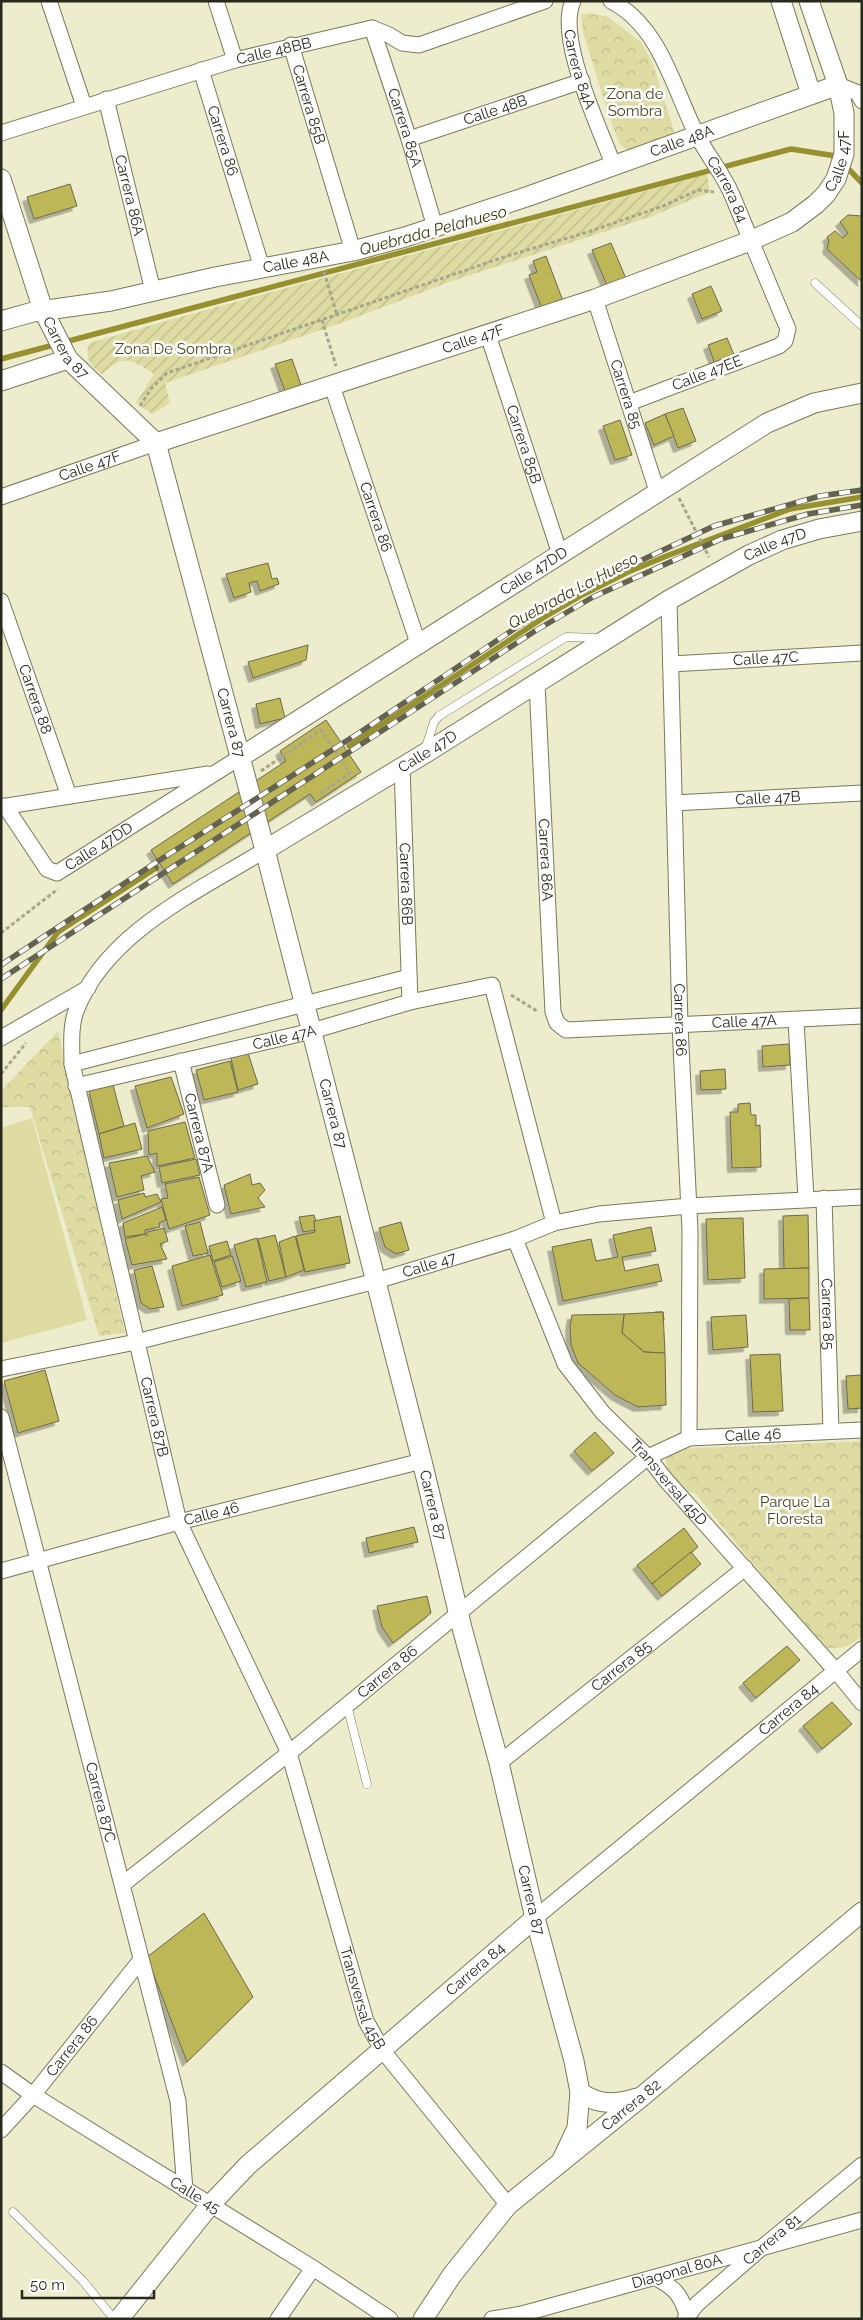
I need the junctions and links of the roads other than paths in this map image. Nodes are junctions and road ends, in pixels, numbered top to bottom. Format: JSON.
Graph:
{"nodes":[{"id":1,"x":49,"y":1,"type":"edge"},
{"id":2,"x":216,"y":1,"type":"edge"},
{"id":3,"x":544,"y":1,"type":"edge"},
{"id":4,"x":573,"y":1,"type":"edge"},
{"id":5,"x":611,"y":1,"type":"edge"},
{"id":6,"x":781,"y":1,"type":"edge"},
{"id":7,"x":809,"y":1,"type":"edge"},
{"id":8,"x":372,"y":28,"type":"junction"},
{"id":9,"x":291,"y":45,"type":"junction"},
{"id":10,"x":235,"y":60,"type":"junction"},
{"id":11,"x":201,"y":70,"type":"junction"},
{"id":12,"x":582,"y":81,"type":"junction"},
{"id":13,"x":838,"y":85,"type":"junction"},
{"id":14,"x":811,"y":94,"type":"junction"},
{"id":15,"x":861,"y":95,"type":"edge"},
{"id":16,"x":106,"y":99,"type":"junction"},
{"id":17,"x":84,"y":106,"type":"junction"},
{"id":18,"x":1,"y":133,"type":"edge"},
{"id":19,"x":409,"y":139,"type":"junction"},
{"id":20,"x":701,"y":141,"type":"junction"},
{"id":21,"x":613,"y":164,"type":"junction"},
{"id":22,"x":3,"y":190,"type":"edge"},
{"id":23,"x":434,"y":228,"type":"junction"},
{"id":24,"x":750,"y":241,"type":"junction"},
{"id":25,"x":353,"y":251,"type":"junction"},
{"id":26,"x":262,"y":268,"type":"junction"},
{"id":27,"x":815,"y":283,"type":"dead end"},
{"id":28,"x":153,"y":291,"type":"junction"},
{"id":29,"x":595,"y":298,"type":"junction"},
{"id":30,"x":46,"y":318,"type":"junction"},
{"id":31,"x":1,"y":321,"type":"edge"},
{"id":32,"x":862,"y":326,"type":"edge"},
{"id":33,"x":488,"y":335,"type":"junction"},
{"id":34,"x":785,"y":341,"type":"joint"},
{"id":35,"x":65,"y":354,"type":"junction"},
{"id":36,"x":1,"y":381,"type":"edge"},
{"id":37,"x":336,"y":385,"type":"junction"},
{"id":38,"x":862,"y":393,"type":"edge"},
{"id":39,"x":628,"y":403,"type":"junction"},
{"id":40,"x":156,"y":443,"type":"junction"},
{"id":41,"x":657,"y":491,"type":"junction"},
{"id":42,"x":1,"y":496,"type":"edge"},
{"id":43,"x":862,"y":521,"type":"edge"},
{"id":44,"x":560,"y":554,"type":"junction"},
{"id":45,"x":669,"y":600,"type":"junction"},
{"id":46,"x":1,"y":601,"type":"edge"},
{"id":47,"x":609,"y":638,"type":"junction"},
{"id":48,"x":419,"y":646,"type":"junction"},
{"id":49,"x":862,"y":653,"type":"edge"},
{"id":50,"x":670,"y":664,"type":"junction"},
{"id":51,"x":537,"y":684,"type":"junction"},
{"id":52,"x":424,"y":754,"type":"junction"},
{"id":53,"x":239,"y":758,"type":"junction"},
{"id":54,"x":402,"y":766,"type":"junction"},
{"id":55,"x":214,"y":773,"type":"junction"},
{"id":56,"x":862,"y":793,"type":"edge"},
{"id":57,"x":69,"y":796,"type":"junction"},
{"id":58,"x":674,"y":803,"type":"junction"},
{"id":59,"x":3,"y":806,"type":"edge"},
{"id":60,"x":265,"y":850,"type":"junction"},
{"id":61,"x":409,"y":977,"type":"junction"},
{"id":62,"x":88,"y":988,"type":"junction"},
{"id":63,"x":410,"y":1002,"type":"junction"},
{"id":64,"x":305,"y":1005,"type":"junction"},
{"id":65,"x":862,"y":1016,"type":"edge"},
{"id":66,"x":796,"y":1020,"type":"junction"},
{"id":67,"x":680,"y":1025,"type":"junction"},
{"id":68,"x":561,"y":1027,"type":"joint"},
{"id":69,"x":312,"y":1031,"type":"junction"},
{"id":70,"x":1,"y":1038,"type":"edge"},
{"id":71,"x":181,"y":1061,"type":"junction"},
{"id":72,"x":72,"y":1064,"type":"junction"},
{"id":73,"x":76,"y":1086,"type":"junction"},
{"id":74,"x":862,"y":1197,"type":"edge"},
{"id":75,"x":824,"y":1198,"type":"junction"},
{"id":76,"x":806,"y":1199,"type":"junction"},
{"id":77,"x":216,"y":1205,"type":"dead end"},
{"id":78,"x":689,"y":1206,"type":"junction"},
{"id":79,"x":554,"y":1223,"type":"junction"},
{"id":80,"x":516,"y":1239,"type":"junction"},
{"id":81,"x":376,"y":1281,"type":"junction"},
{"id":82,"x":136,"y":1342,"type":"junction"},
{"id":83,"x":1,"y":1369,"type":"edge"},
{"id":84,"x":1,"y":1417,"type":"edge"},
{"id":85,"x":862,"y":1430,"type":"edge"},
{"id":86,"x":831,"y":1431,"type":"junction"},
{"id":87,"x":689,"y":1438,"type":"junction"},
{"id":88,"x":648,"y":1457,"type":"junction"},
{"id":89,"x":422,"y":1462,"type":"junction"},
{"id":90,"x":179,"y":1522,"type":"junction"},
{"id":91,"x":37,"y":1562,"type":"junction"},
{"id":92,"x":745,"y":1568,"type":"junction"},
{"id":93,"x":1,"y":1571,"type":"edge"},
{"id":94,"x":458,"y":1614,"type":"junction"},
{"id":95,"x":862,"y":1649,"type":"edge"},
{"id":96,"x":836,"y":1671,"type":"junction"},
{"id":97,"x":862,"y":1703,"type":"edge"},
{"id":98,"x":347,"y":1706,"type":"junction"},
{"id":99,"x":289,"y":1753,"type":"junction"},
{"id":100,"x":499,"y":1763,"type":"junction"},
{"id":101,"x":367,"y":1784,"type":"dead end"},
{"id":102,"x":122,"y":1884,"type":"junction"},
{"id":103,"x":862,"y":1912,"type":"edge"},
{"id":104,"x":535,"y":1918,"type":"junction"},
{"id":105,"x":140,"y":1961,"type":"junction"},
{"id":106,"x":383,"y":2051,"type":"junction"},
{"id":107,"x":1,"y":2072,"type":"edge"},
{"id":108,"x":580,"y":2092,"type":"junction"},
{"id":109,"x":645,"y":2094,"type":"junction"},
{"id":110,"x":33,"y":2095,"type":"junction"},
{"id":111,"x":1,"y":2130,"type":"edge"},
{"id":112,"x":561,"y":2162,"type":"junction"},
{"id":113,"x":862,"y":2165,"type":"edge"},
{"id":114,"x":185,"y":2190,"type":"junction"},
{"id":115,"x":210,"y":2205,"type":"junction"},
{"id":116,"x":508,"y":2205,"type":"junction"},
{"id":117,"x":13,"y":2212,"type":"dead end"},
{"id":118,"x":862,"y":2220,"type":"edge"},
{"id":119,"x":759,"y":2250,"type":"junction"},
{"id":120,"x":313,"y":2268,"type":"junction"},
{"id":121,"x":656,"y":2278,"type":"junction"},
{"id":122,"x":686,"y":2317,"type":"edge"},
{"id":123,"x":114,"y":2319,"type":"edge"},
{"id":124,"x":119,"y":2319,"type":"edge"},
{"id":125,"x":278,"y":2319,"type":"edge"},
{"id":126,"x":390,"y":2319,"type":"edge"},
{"id":127,"x":423,"y":2319,"type":"edge"},
{"id":128,"x":492,"y":2319,"type":"edge"}],
"edges":[{"from":1,"to":17,"type":"street"},
{"from":2,"to":10,"type":"street"},
{"from":3,"to":8,"type":"street"},
{"from":4,"to":12,"type":"street","name":"Carrera 84A"},
{"from":5,"to":20,"type":"street","name":"Carrera 84"},
{"from":6,"to":14,"type":"street"},
{"from":7,"to":13,"type":"street","name":"Calle 47F"},
{"from":8,"to":9,"type":"street","name":"Calle 48BB"},
{"from":8,"to":19,"type":"street","name":"Carrera 85A"},
{"from":9,"to":10,"type":"street","name":"Calle 48BB"},
{"from":9,"to":25,"type":"street","name":"Carrera 85B"},
{"from":10,"to":11,"type":"street","name":"Calle 48BB"},
{"from":11,"to":16,"type":"street","name":"Calle 48BB"},
{"from":11,"to":26,"type":"street","name":"Carrera 86"},
{"from":12,"to":19,"type":"street","name":"Calle 48B"},
{"from":12,"to":21,"type":"street","name":"Carrera 84A"},
{"from":13,"to":14,"type":"street","name":"Calle 48A"},
{"from":13,"to":15,"type":"street"},
{"from":13,"to":24,"type":"street","name":"Calle 47F"},
{"from":14,"to":20,"type":"street","name":"Calle 48A"},
{"from":16,"to":17,"type":"street","name":"Calle 48BB"},
{"from":16,"to":28,"type":"street","name":"Carrera 86A"},
{"from":17,"to":18,"type":"street","name":"Calle 48BB"},
{"from":19,"to":23,"type":"street","name":"Carrera 85A"},
{"from":20,"to":21,"type":"street","name":"Calle 48A"},
{"from":20,"to":24,"type":"street","name":"Carrera 84"},
{"from":21,"to":23,"type":"street","name":"Calle 48A"},
{"from":22,"to":30,"type":"street","name":"Carrera 87"},
{"from":23,"to":25,"type":"street","name":"Calle 48A"},
{"from":24,"to":29,"type":"street","name":"Calle 47F"},
{"from":24,"to":34,"type":"street","name":"Carrera 84"},
{"from":25,"to":26,"type":"street","name":"Calle 48A"},
{"from":26,"to":28,"type":"street","name":"Calle 48A"},
{"from":27,"to":32,"type":"lane"},
{"from":28,"to":30,"type":"street","name":"Calle 48A"},
{"from":29,"to":33,"type":"street","name":"Calle 47F"},
{"from":29,"to":39,"type":"street","name":"Carrera 85"},
{"from":30,"to":31,"type":"street","name":"Calle 48A"},
{"from":30,"to":35,"type":"street","name":"Carrera 87"},
{"from":33,"to":37,"type":"street","name":"Calle 47F"},
{"from":33,"to":44,"type":"street","name":"Carrera 85B"},
{"from":34,"to":39,"type":"street","name":"Calle 47EE"},
{"from":35,"to":36,"type":"street"},
{"from":35,"to":40,"type":"street","name":"Carrera 87"},
{"from":37,"to":40,"type":"street","name":"Calle 47F"},
{"from":37,"to":48,"type":"street","name":"Carrera 86"},
{"from":38,"to":41,"type":"street","name":"Calle 47DD"},
{"from":39,"to":41,"type":"street","name":"Carrera 85"},
{"from":40,"to":42,"type":"street","name":"Calle 47F"},
{"from":40,"to":53,"type":"street","name":"Carrera 87"},
{"from":41,"to":44,"type":"street","name":"Calle 47DD"},
{"from":43,"to":45,"type":"street","name":"Calle 47D"},
{"from":44,"to":48,"type":"street","name":"Calle 47DD"},
{"from":45,"to":47,"type":"street","name":"Calle 47D"},
{"from":45,"to":50,"type":"street","name":"Carrera 86"},
{"from":46,"to":57,"type":"street","name":"Carrera 88"},
{"from":47,"to":51,"type":"street","name":"Calle 47D"},
{"from":47,"to":52,"type":"lane"},
{"from":48,"to":53,"type":"street","name":"Calle 47DD"},
{"from":49,"to":50,"type":"street","name":"Calle 47C"},
{"from":50,"to":58,"type":"street","name":"Carrera 86"},
{"from":51,"to":52,"type":"street","name":"Calle 47D"},
{"from":51,"to":68,"type":"street","name":"Carrera 86A"},
{"from":52,"to":54,"type":"street","name":"Calle 47D"},
{"from":53,"to":55,"type":"street","name":"Calle 47DD"},
{"from":53,"to":60,"type":"street","name":"Carrera 87"},
{"from":54,"to":60,"type":"street","name":"Calle 47D"},
{"from":54,"to":61,"type":"street","name":"Carrera 86B"},
{"from":55,"to":57,"type":"street","name":"Calle 47DD"},
{"from":55,"to":59,"type":"street","name":"Calle 47DD"},
{"from":56,"to":58,"type":"street","name":"Calle 47B"},
{"from":57,"to":59,"type":"street","name":"Calle 47DD"},
{"from":58,"to":67,"type":"street","name":"Carrera 86"},
{"from":60,"to":62,"type":"street","name":"Calle 47D"},
{"from":60,"to":64,"type":"street","name":"Carrera 87"},
{"from":61,"to":63,"type":"street","name":"Carrera 86B"},
{"from":61,"to":64,"type":"street","name":"Calle 47A"},
{"from":62,"to":70,"type":"street"},
{"from":62,"to":72,"type":"street","name":"Calle 47D"},
{"from":63,"to":69,"type":"street","name":"Calle 47A"},
{"from":63,"to":79,"type":"street","name":"Calle 47A"},
{"from":64,"to":69,"type":"street","name":"Carrera 87"},
{"from":64,"to":72,"type":"street","name":"Calle 47A"},
{"from":65,"to":66,"type":"street","name":"Calle 47A"},
{"from":66,"to":67,"type":"street","name":"Calle 47A"},
{"from":66,"to":76,"type":"street"},
{"from":67,"to":68,"type":"street","name":"Calle 47A"},
{"from":67,"to":78,"type":"street","name":"Carrera 86"},
{"from":69,"to":71,"type":"street","name":"Calle 47A"},
{"from":69,"to":81,"type":"street","name":"Carrera 87"},
{"from":71,"to":73,"type":"street","name":"Calle 47A"},
{"from":71,"to":77,"type":"street","name":"Carrera 87A"},
{"from":72,"to":73,"type":"street","name":"Carrera 87B"},
{"from":73,"to":82,"type":"street","name":"Carrera 87B"},
{"from":74,"to":75,"type":"street","name":"Calle 47"},
{"from":75,"to":76,"type":"street","name":"Calle 47"},
{"from":75,"to":86,"type":"street","name":"Carrera 85"},
{"from":76,"to":78,"type":"street","name":"Calle 47"},
{"from":78,"to":79,"type":"street","name":"Calle 47"},
{"from":78,"to":87,"type":"street","name":"Carrera 86"},
{"from":79,"to":80,"type":"street","name":"Calle 47"},
{"from":80,"to":81,"type":"street","name":"Calle 47"},
{"from":80,"to":88,"type":"street","name":"Transversal 45D"},
{"from":81,"to":82,"type":"street","name":"Calle 47"},
{"from":81,"to":89,"type":"street","name":"Carrera 87"},
{"from":82,"to":83,"type":"street","name":"Calle 47"},
{"from":82,"to":90,"type":"street","name":"Carrera 87B"},
{"from":84,"to":91,"type":"street","name":"Carrera 87C"},
{"from":85,"to":86,"type":"street","name":"Calle 46"},
{"from":86,"to":87,"type":"street","name":"Calle 46"},
{"from":87,"to":88,"type":"street","name":"Calle 46"},
{"from":88,"to":92,"type":"street","name":"Transversal 45D"},
{"from":88,"to":94,"type":"street","name":"Carrera 86"},
{"from":89,"to":90,"type":"street","name":"Calle 46"},
{"from":89,"to":94,"type":"street","name":"Carrera 87"},
{"from":90,"to":91,"type":"street","name":"Calle 46"},
{"from":90,"to":99,"type":"street","name":"Carrera 87B"},
{"from":91,"to":93,"type":"street","name":"Calle 46"},
{"from":91,"to":102,"type":"street","name":"Carrera 87C"},
{"from":92,"to":96,"type":"street","name":"Transversal 45D"},
{"from":92,"to":100,"type":"street","name":"Carrera 85"},
{"from":94,"to":98,"type":"street","name":"Carrera 86"},
{"from":94,"to":100,"type":"street","name":"Carrera 87"},
{"from":95,"to":96,"type":"street","name":"Carrera 84"},
{"from":96,"to":97,"type":"street","name":"Transversal 45D"},
{"from":96,"to":104,"type":"street","name":"Carrera 84"},
{"from":98,"to":99,"type":"street","name":"Carrera 86"},
{"from":98,"to":101,"type":"lane"},
{"from":99,"to":102,"type":"street","name":"Carrera 86"},
{"from":99,"to":106,"type":"street","name":"Transversal 45B"},
{"from":100,"to":104,"type":"street","name":"Carrera 87"},
{"from":102,"to":105,"type":"street","name":"Carrera 87C"},
{"from":103,"to":109,"type":"street","name":"Carrera 82"},
{"from":104,"to":106,"type":"street","name":"Carrera 84"},
{"from":104,"to":108,"type":"street","name":"Carrera 87"},
{"from":105,"to":110,"type":"street","name":"Carrera 86"},
{"from":105,"to":114,"type":"street","name":"Carrera 87C"},
{"from":106,"to":115,"type":"street","name":"Carrera 84"},
{"from":106,"to":116,"type":"street","name":"Transversal 45B"},
{"from":107,"to":110,"type":"street","name":"Calle 45"},
{"from":108,"to":109,"type":"street"},
{"from":108,"to":112,"type":"street","name":"Carrera 87"},
{"from":109,"to":112,"type":"street","name":"Carrera 82"},
{"from":110,"to":111,"type":"street","name":"Carrera 86"},
{"from":110,"to":114,"type":"street","name":"Calle 45"},
{"from":112,"to":116,"type":"street","name":"Carrera 82"},
{"from":113,"to":119,"type":"street","name":"Carrera 81"},
{"from":114,"to":115,"type":"street","name":"Calle 45"},
{"from":115,"to":120,"type":"street","name":"Calle 45"},
{"from":115,"to":124,"type":"street","name":"Carrera 84"},
{"from":116,"to":127,"type":"street","name":"Carrera 82"},
{"from":117,"to":123,"type":"lane"},
{"from":118,"to":119,"type":"street","name":"Diagonal 80A"},
{"from":119,"to":121,"type":"street","name":"Diagonal 80A"},
{"from":119,"to":122,"type":"street","name":"Carrera 81"},
{"from":120,"to":125,"type":"street"},
{"from":120,"to":126,"type":"street","name":"Calle 45"},
{"from":121,"to":122,"type":"street"},
{"from":121,"to":128,"type":"street","name":"Diagonal 80A"}]}
